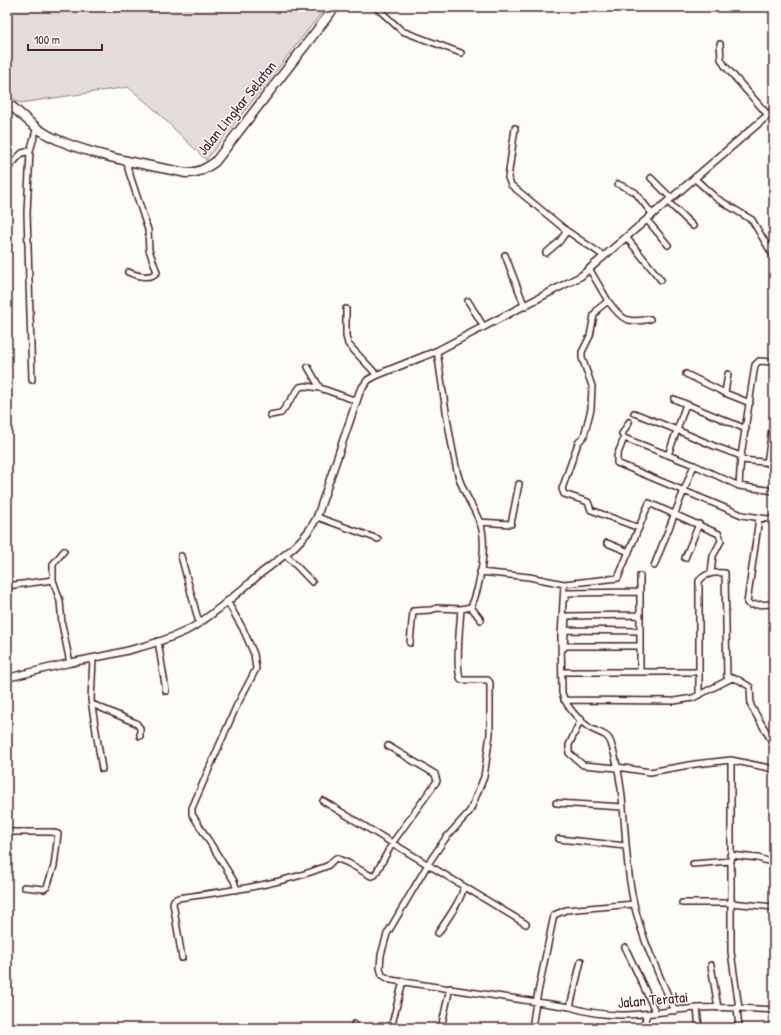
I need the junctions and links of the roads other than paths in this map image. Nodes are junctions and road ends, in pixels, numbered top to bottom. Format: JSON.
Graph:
{"nodes":[{"id":1,"x":335,"y":7,"type":"edge"},
{"id":2,"x":376,"y":7,"type":"edge"},
{"id":3,"x":720,"y":44,"type":"dead end"},
{"id":4,"x":461,"y":53,"type":"dead end"},
{"id":5,"x":7,"y":102,"type":"edge"},
{"id":6,"x":774,"y":110,"type":"edge"},
{"id":7,"x":768,"y":115,"type":"junction"},
{"id":8,"x":37,"y":127,"type":"junction"},
{"id":9,"x":515,"y":128,"type":"dead end"},
{"id":10,"x":30,"y":151,"type":"junction"},
{"id":11,"x":126,"y":160,"type":"junction"},
{"id":12,"x":7,"y":169,"type":"edge"},
{"id":13,"x":651,"y":178,"type":"dead end"},
{"id":14,"x":694,"y":178,"type":"junction"},
{"id":15,"x":618,"y":184,"type":"dead end"},
{"id":16,"x":669,"y":200,"type":"junction"},
{"id":17,"x":653,"y":215,"type":"junction"},
{"id":18,"x":647,"y":220,"type":"junction"},
{"id":19,"x":693,"y":226,"type":"dead end"},
{"id":20,"x":567,"y":231,"type":"junction"},
{"id":21,"x":626,"y":237,"type":"junction"},
{"id":22,"x":668,"y":245,"type":"dead end"},
{"id":23,"x":546,"y":253,"type":"dead end"},
{"id":24,"x":505,"y":255,"type":"dead end"},
{"id":25,"x":604,"y":256,"type":"junction"},
{"id":26,"x":774,"y":257,"type":"edge"},
{"id":27,"x":590,"y":270,"type":"junction"},
{"id":28,"x":128,"y":272,"type":"dead end"},
{"id":29,"x":661,"y":280,"type":"dead end"},
{"id":30,"x":468,"y":300,"type":"dead end"},
{"id":31,"x":608,"y":301,"type":"junction"},
{"id":32,"x":525,"y":306,"type":"junction"},
{"id":33,"x":346,"y":309,"type":"dead end"},
{"id":34,"x":650,"y":319,"type":"dead end"},
{"id":35,"x":484,"y":327,"type":"junction"},
{"id":36,"x":437,"y":351,"type":"junction"},
{"id":37,"x":774,"y":362,"type":"edge"},
{"id":38,"x":308,"y":367,"type":"dead end"},
{"id":39,"x":686,"y":374,"type":"dead end"},
{"id":40,"x":728,"y":374,"type":"dead end"},
{"id":41,"x":377,"y":375,"type":"junction"},
{"id":42,"x":32,"y":380,"type":"dead end"},
{"id":43,"x":320,"y":388,"type":"junction"},
{"id":44,"x":725,"y":393,"type":"junction"},
{"id":45,"x":674,"y":399,"type":"dead end"},
{"id":46,"x":357,"y":401,"type":"junction"},
{"id":47,"x":750,"y":403,"type":"junction"},
{"id":48,"x":686,"y":404,"type":"junction"},
{"id":49,"x":634,"y":414,"type":"dead end"},
{"id":50,"x":270,"y":415,"type":"dead end"},
{"id":51,"x":774,"y":415,"type":"edge"},
{"id":52,"x":628,"y":422,"type":"dead end"},
{"id":53,"x":746,"y":429,"type":"junction"},
{"id":54,"x":677,"y":430,"type":"junction"},
{"id":55,"x":624,"y":438,"type":"junction"},
{"id":56,"x":668,"y":455,"type":"junction"},
{"id":57,"x":741,"y":458,"type":"junction"},
{"id":58,"x":767,"y":462,"type":"junction"},
{"id":59,"x":774,"y":463,"type":"edge"},
{"id":60,"x":694,"y":465,"type":"junction"},
{"id":61,"x":520,"y":484,"type":"dead end"},
{"id":62,"x":739,"y":486,"type":"junction"},
{"id":63,"x":685,"y":490,"type":"junction"},
{"id":64,"x":774,"y":491,"type":"edge"},
{"id":65,"x":674,"y":514,"type":"junction"},
{"id":66,"x":317,"y":517,"type":"junction"},
{"id":67,"x":759,"y":518,"type":"junction"},
{"id":68,"x":774,"y":520,"type":"edge"},
{"id":69,"x":479,"y":522,"type":"junction"},
{"id":70,"x":699,"y":524,"type":"junction"},
{"id":71,"x":639,"y":528,"type":"junction"},
{"id":72,"x":378,"y":539,"type":"dead end"},
{"id":73,"x":607,"y":543,"type":"dead end"},
{"id":74,"x":64,"y":550,"type":"dead end"},
{"id":75,"x":629,"y":552,"type":"junction"},
{"id":76,"x":285,"y":554,"type":"junction"},
{"id":77,"x":182,"y":556,"type":"dead end"},
{"id":78,"x":686,"y":558,"type":"dead end"},
{"id":79,"x":654,"y":566,"type":"dead end"},
{"id":80,"x":480,"y":572,"type":"junction"},
{"id":81,"x":711,"y":573,"type":"junction"},
{"id":82,"x":640,"y":576,"type":"dead end"},
{"id":83,"x":53,"y":580,"type":"junction"},
{"id":84,"x":312,"y":582,"type":"dead end"},
{"id":85,"x":564,"y":584,"type":"junction"},
{"id":86,"x":7,"y":586,"type":"edge"},
{"id":87,"x":640,"y":592,"type":"junction"},
{"id":88,"x":227,"y":601,"type":"junction"},
{"id":89,"x":774,"y":604,"type":"edge"},
{"id":90,"x":471,"y":607,"type":"junction"},
{"id":91,"x":461,"y":609,"type":"junction"},
{"id":92,"x":640,"y":615,"type":"junction"},
{"id":93,"x":566,"y":616,"type":"junction"},
{"id":94,"x":482,"y":620,"type":"dead end"},
{"id":95,"x":199,"y":623,"type":"junction"},
{"id":96,"x":565,"y":630,"type":"junction"},
{"id":97,"x":640,"y":632,"type":"junction"},
{"id":98,"x":158,"y":642,"type":"junction"},
{"id":99,"x":410,"y":643,"type":"dead end"},
{"id":100,"x":564,"y":646,"type":"junction"},
{"id":101,"x":640,"y":646,"type":"junction"},
{"id":102,"x":93,"y":659,"type":"junction"},
{"id":103,"x":70,"y":663,"type":"junction"},
{"id":104,"x":563,"y":672,"type":"junction"},
{"id":105,"x":640,"y":672,"type":"junction"},
{"id":106,"x":700,"y":672,"type":"junction"},
{"id":107,"x":7,"y":678,"type":"edge"},
{"id":108,"x":732,"y":678,"type":"junction"},
{"id":109,"x":166,"y":691,"type":"dead end"},
{"id":110,"x":699,"y":694,"type":"junction"},
{"id":111,"x":564,"y":700,"type":"junction"},
{"id":112,"x":92,"y":704,"type":"junction"},
{"id":113,"x":581,"y":719,"type":"junction"},
{"id":114,"x":140,"y":736,"type":"dead end"},
{"id":115,"x":774,"y":745,"type":"edge"},
{"id":116,"x":388,"y":746,"type":"dead end"},
{"id":117,"x":731,"y":760,"type":"junction"},
{"id":118,"x":617,"y":767,"type":"junction"},
{"id":119,"x":102,"y":769,"type":"dead end"},
{"id":120,"x":774,"y":769,"type":"edge"},
{"id":121,"x":323,"y":801,"type":"dead end"},
{"id":122,"x":556,"y":803,"type":"dead end"},
{"id":123,"x":623,"y":807,"type":"junction"},
{"id":124,"x":7,"y":832,"type":"edge"},
{"id":125,"x":559,"y":839,"type":"dead end"},
{"id":126,"x":393,"y":842,"type":"junction"},
{"id":127,"x":626,"y":846,"type":"junction"},
{"id":128,"x":730,"y":858,"type":"junction"},
{"id":129,"x":774,"y":863,"type":"edge"},
{"id":130,"x":428,"y":864,"type":"junction"},
{"id":131,"x":693,"y":864,"type":"dead end"},
{"id":132,"x":463,"y":887,"type":"junction"},
{"id":133,"x":24,"y":888,"type":"dead end"},
{"id":134,"x":237,"y":890,"type":"junction"},
{"id":135,"x":682,"y":903,"type":"dead end"},
{"id":136,"x":730,"y":903,"type":"junction"},
{"id":137,"x":634,"y":904,"type":"junction"},
{"id":138,"x":774,"y":907,"type":"edge"},
{"id":139,"x":526,"y":924,"type":"dead end"},
{"id":140,"x":438,"y":934,"type":"dead end"},
{"id":141,"x":625,"y":947,"type":"dead end"},
{"id":142,"x":182,"y":958,"type":"dead end"},
{"id":143,"x":581,"y":961,"type":"dead end"},
{"id":144,"x":711,"y":965,"type":"dead end"},
{"id":145,"x":403,"y":982,"type":"junction"},
{"id":146,"x":450,"y":988,"type":"junction"},
{"id":147,"x":536,"y":1002,"type":"junction"},
{"id":148,"x":570,"y":1007,"type":"junction"},
{"id":149,"x":697,"y":1008,"type":"junction"},
{"id":150,"x":718,"y":1008,"type":"junction"},
{"id":151,"x":738,"y":1008,"type":"junction"},
{"id":152,"x":774,"y":1010,"type":"edge"},
{"id":153,"x":675,"y":1011,"type":"junction"},
{"id":154,"x":656,"y":1013,"type":"junction"},
{"id":155,"x":648,"y":1014,"type":"junction"},
{"id":156,"x":391,"y":1028,"type":"edge"},
{"id":157,"x":441,"y":1028,"type":"edge"},
{"id":158,"x":532,"y":1028,"type":"edge"},
{"id":159,"x":643,"y":1028,"type":"edge"},
{"id":160,"x":699,"y":1028,"type":"edge"},
{"id":161,"x":739,"y":1028,"type":"edge"}],
"edges":[{"from":1,"to":11,"type":"highway","name":"Jalan Lingkar Selatan"},
{"from":2,"to":4,"type":"street"},
{"from":3,"to":7,"type":"street"},
{"from":5,"to":8,"type":"highway","name":"Jalan Lingkar Selatan"},
{"from":6,"to":7,"type":"street"},
{"from":7,"to":14,"type":"street"},
{"from":8,"to":10,"type":"street"},
{"from":8,"to":11,"type":"highway","name":"Jalan Lingkar Selatan"},
{"from":9,"to":20,"type":"street"},
{"from":10,"to":12,"type":"street"},
{"from":10,"to":42,"type":"street"},
{"from":11,"to":28,"type":"street"},
{"from":13,"to":16,"type":"street"},
{"from":14,"to":16,"type":"street"},
{"from":14,"to":26,"type":"street"},
{"from":15,"to":17,"type":"street"},
{"from":16,"to":17,"type":"street"},
{"from":16,"to":19,"type":"street"},
{"from":17,"to":18,"type":"street"},
{"from":18,"to":21,"type":"street"},
{"from":18,"to":22,"type":"street"},
{"from":20,"to":23,"type":"street"},
{"from":20,"to":25,"type":"street"},
{"from":21,"to":25,"type":"street"},
{"from":21,"to":29,"type":"street"},
{"from":24,"to":32,"type":"street"},
{"from":25,"to":27,"type":"street"},
{"from":27,"to":31,"type":"street"},
{"from":27,"to":32,"type":"street"},
{"from":30,"to":35,"type":"street"},
{"from":31,"to":34,"type":"street"},
{"from":31,"to":71,"type":"street"},
{"from":32,"to":35,"type":"street"},
{"from":33,"to":41,"type":"street"},
{"from":35,"to":36,"type":"street"},
{"from":36,"to":41,"type":"street"},
{"from":36,"to":69,"type":"street"},
{"from":37,"to":47,"type":"street"},
{"from":38,"to":43,"type":"street"},
{"from":39,"to":44,"type":"street"},
{"from":40,"to":44,"type":"street"},
{"from":41,"to":46,"type":"street"},
{"from":43,"to":46,"type":"street"},
{"from":43,"to":50,"type":"street"},
{"from":44,"to":47,"type":"street"},
{"from":45,"to":48,"type":"street"},
{"from":46,"to":66,"type":"street"},
{"from":47,"to":53,"type":"street"},
{"from":48,"to":53,"type":"street"},
{"from":48,"to":54,"type":"street"},
{"from":49,"to":54,"type":"street"},
{"from":51,"to":58,"type":"street"},
{"from":52,"to":55,"type":"street"},
{"from":53,"to":57,"type":"street"},
{"from":54,"to":56,"type":"street"},
{"from":54,"to":57,"type":"street"},
{"from":55,"to":56,"type":"street"},
{"from":55,"to":63,"type":"street"},
{"from":56,"to":60,"type":"street"},
{"from":57,"to":58,"type":"street"},
{"from":57,"to":62,"type":"street"},
{"from":58,"to":59,"type":"street"},
{"from":60,"to":62,"type":"street"},
{"from":60,"to":63,"type":"street"},
{"from":61,"to":69,"type":"street"},
{"from":62,"to":64,"type":"street"},
{"from":63,"to":65,"type":"street"},
{"from":63,"to":67,"type":"street"},
{"from":65,"to":70,"type":"street"},
{"from":65,"to":71,"type":"street"},
{"from":65,"to":79,"type":"street"},
{"from":66,"to":72,"type":"street"},
{"from":66,"to":76,"type":"street"},
{"from":67,"to":68,"type":"street"},
{"from":67,"to":89,"type":"street"},
{"from":69,"to":80,"type":"street"},
{"from":70,"to":78,"type":"street"},
{"from":70,"to":81,"type":"street"},
{"from":71,"to":75,"type":"street"},
{"from":73,"to":75,"type":"street"},
{"from":74,"to":83,"type":"street"},
{"from":75,"to":85,"type":"street"},
{"from":76,"to":84,"type":"street"},
{"from":76,"to":88,"type":"street"},
{"from":77,"to":95,"type":"street"},
{"from":80,"to":85,"type":"street"},
{"from":80,"to":90,"type":"street"},
{"from":81,"to":106,"type":"street"},
{"from":81,"to":108,"type":"street"},
{"from":82,"to":87,"type":"street"},
{"from":83,"to":86,"type":"street"},
{"from":83,"to":103,"type":"street"},
{"from":85,"to":104,"type":"street"},
{"from":87,"to":92,"type":"street"},
{"from":87,"to":93,"type":"street"},
{"from":88,"to":95,"type":"street"},
{"from":88,"to":134,"type":"street"},
{"from":90,"to":91,"type":"street"},
{"from":90,"to":94,"type":"street"},
{"from":91,"to":99,"type":"street"},
{"from":91,"to":130,"type":"street"},
{"from":92,"to":93,"type":"street"},
{"from":92,"to":97,"type":"street"},
{"from":93,"to":96,"type":"street"},
{"from":95,"to":98,"type":"street"},
{"from":96,"to":97,"type":"street"},
{"from":96,"to":100,"type":"street"},
{"from":97,"to":101,"type":"street"},
{"from":98,"to":102,"type":"street"},
{"from":98,"to":109,"type":"street"},
{"from":100,"to":101,"type":"street"},
{"from":100,"to":104,"type":"street"},
{"from":101,"to":105,"type":"street"},
{"from":102,"to":103,"type":"street"},
{"from":102,"to":112,"type":"street"},
{"from":103,"to":107,"type":"street"},
{"from":104,"to":105,"type":"street"},
{"from":104,"to":111,"type":"street"},
{"from":105,"to":106,"type":"street"},
{"from":106,"to":110,"type":"street"},
{"from":108,"to":110,"type":"street"},
{"from":108,"to":115,"type":"street"},
{"from":110,"to":111,"type":"street"},
{"from":111,"to":113,"type":"street"},
{"from":112,"to":114,"type":"street"},
{"from":112,"to":119,"type":"street"},
{"from":113,"to":118,"type":"street"},
{"from":113,"to":118,"type":"street"},
{"from":116,"to":126,"type":"street"},
{"from":117,"to":118,"type":"street"},
{"from":117,"to":120,"type":"street"},
{"from":117,"to":128,"type":"street"},
{"from":118,"to":123,"type":"street"},
{"from":121,"to":126,"type":"street"},
{"from":122,"to":123,"type":"street"},
{"from":123,"to":127,"type":"street"},
{"from":124,"to":133,"type":"street"},
{"from":125,"to":127,"type":"street"},
{"from":126,"to":130,"type":"street"},
{"from":126,"to":134,"type":"street"},
{"from":127,"to":137,"type":"street"},
{"from":128,"to":129,"type":"street"},
{"from":128,"to":131,"type":"street"},
{"from":128,"to":136,"type":"street"},
{"from":130,"to":132,"type":"street"},
{"from":130,"to":145,"type":"street","name":"Jalan Teratai"},
{"from":132,"to":139,"type":"street"},
{"from":132,"to":140,"type":"street"},
{"from":134,"to":142,"type":"street"},
{"from":135,"to":136,"type":"street"},
{"from":136,"to":138,"type":"street"},
{"from":136,"to":151,"type":"street"},
{"from":137,"to":147,"type":"street"},
{"from":137,"to":153,"type":"street"},
{"from":141,"to":154,"type":"street"},
{"from":143,"to":148,"type":"street"},
{"from":144,"to":150,"type":"street"},
{"from":145,"to":146,"type":"street","name":"Jalan Teratai"},
{"from":145,"to":156,"type":"street"},
{"from":146,"to":147,"type":"street","name":"Jalan Teratai"},
{"from":146,"to":157,"type":"street"},
{"from":147,"to":148,"type":"street","name":"Jalan Teratai"},
{"from":147,"to":158,"type":"street"},
{"from":148,"to":155,"type":"street","name":"Jalan Teratai"},
{"from":149,"to":150,"type":"street","name":"Jalan Teratai"},
{"from":149,"to":153,"type":"street","name":"Jalan Teratai"},
{"from":149,"to":160,"type":"street"},
{"from":150,"to":151,"type":"street","name":"Jalan Teratai"},
{"from":151,"to":152,"type":"street","name":"Jalan Teratai"},
{"from":151,"to":161,"type":"street"},
{"from":153,"to":154,"type":"street","name":"Jalan Teratai"},
{"from":154,"to":155,"type":"street","name":"Jalan Teratai"},
{"from":155,"to":159,"type":"street"}]}
